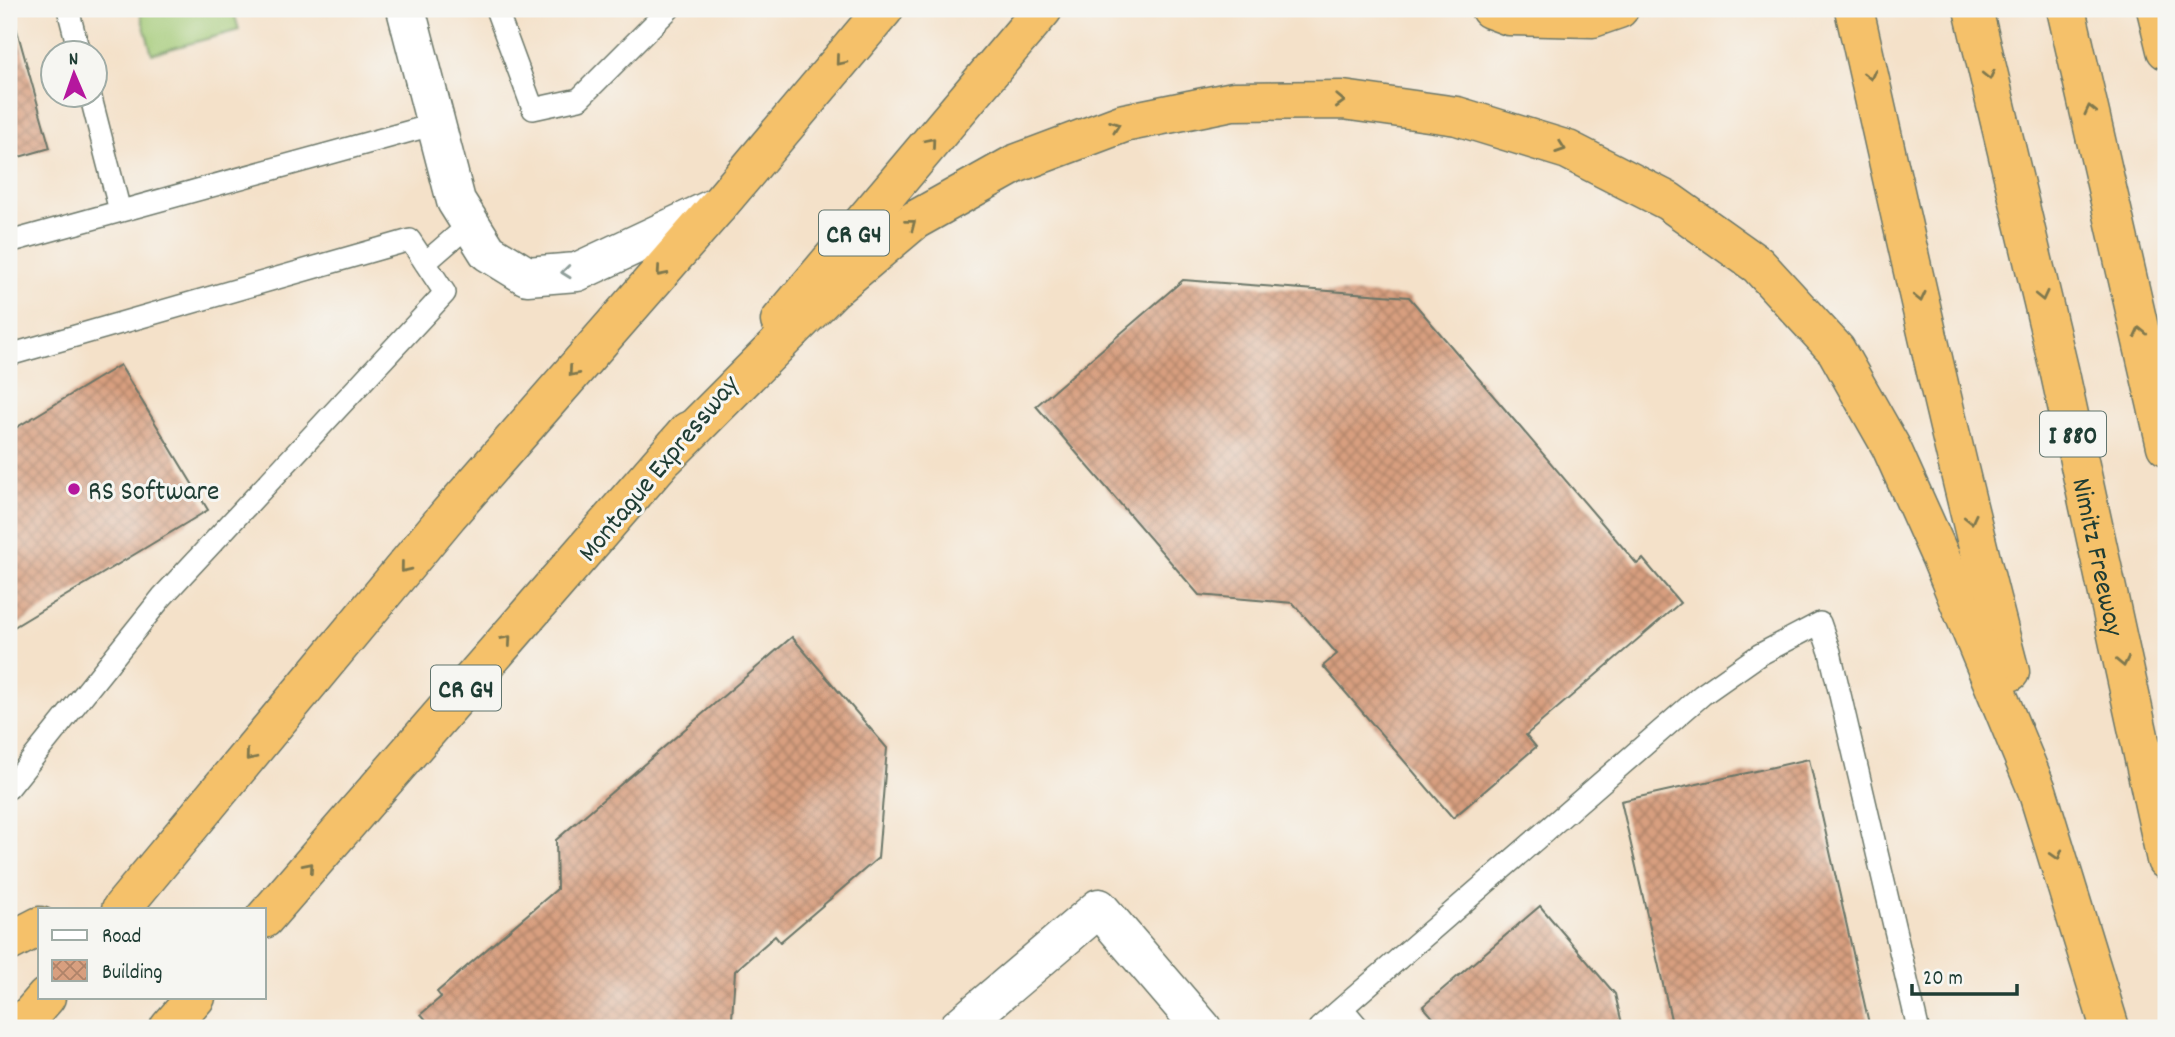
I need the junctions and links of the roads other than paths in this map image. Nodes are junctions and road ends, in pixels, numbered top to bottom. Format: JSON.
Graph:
{"nodes":[{"id":1,"x":68,"y":9,"type":"edge"},
{"id":2,"x":406,"y":9,"type":"edge"},
{"id":3,"x":496,"y":9,"type":"edge"},
{"id":4,"x":670,"y":9,"type":"edge"},
{"id":5,"x":884,"y":9,"type":"edge"},
{"id":6,"x":1042,"y":9,"type":"edge"},
{"id":7,"x":1490,"y":9,"type":"edge"},
{"id":8,"x":1619,"y":9,"type":"edge"},
{"id":9,"x":1854,"y":9,"type":"edge"},
{"id":10,"x":1973,"y":9,"type":"edge"},
{"id":11,"x":2066,"y":9,"type":"edge"},
{"id":12,"x":2156,"y":9,"type":"edge"},
{"id":13,"x":75,"y":38,"type":"edge"},
{"id":14,"x":2166,"y":50,"type":"edge"},
{"id":15,"x":94,"y":108,"type":"edge"},
{"id":16,"x":436,"y":124,"type":"junction"},
{"id":17,"x":718,"y":206,"type":"junction"},
{"id":18,"x":120,"y":211,"type":"junction"},
{"id":19,"x":479,"y":238,"type":"junction"},
{"id":20,"x":9,"y":242,"type":"edge"},
{"id":21,"x":425,"y":263,"type":"junction"},
{"id":22,"x":9,"y":355,"type":"edge"},
{"id":23,"x":2166,"y":446,"type":"edge"},
{"id":24,"x":666,"y":457,"type":"junction"},
{"id":25,"x":9,"y":788,"type":"edge"},
{"id":26,"x":2037,"y":790,"type":"junction"},
{"id":27,"x":2166,"y":860,"type":"edge"},
{"id":28,"x":116,"y":908,"type":"edge"},
{"id":29,"x":266,"y":917,"type":"edge"},
{"id":30,"x":38,"y":927,"type":"edge"},
{"id":31,"x":9,"y":942,"type":"edge"},
{"id":32,"x":45,"y":998,"type":"edge"},
{"id":33,"x":1342,"y":1008,"type":"junction"},
{"id":34,"x":19,"y":1028,"type":"edge"},
{"id":35,"x":958,"y":1028,"type":"edge"},
{"id":36,"x":1202,"y":1028,"type":"edge"},
{"id":37,"x":1319,"y":1028,"type":"edge"},
{"id":38,"x":1359,"y":1028,"type":"edge"},
{"id":39,"x":1918,"y":1028,"type":"edge"},
{"id":40,"x":2110,"y":1028,"type":"edge"}],
"edges":[{"from":1,"to":13,"type":"lane"},
{"from":2,"to":16,"type":"street"},
{"from":3,"to":4,"type":"lane"},
{"from":5,"to":17,"type":"highway","one_way":true},
{"from":24,"to":6,"type":"highway","name":"Montague Expressway","number":"CR G4","one_way":true},
{"from":7,"to":8,"type":"highway"},
{"from":9,"to":26,"type":"highway","one_way":true},
{"from":10,"to":27,"type":"highway","name":"Nimitz Freeway","number":"I 880","one_way":true},
{"from":23,"to":11,"type":"highway","one_way":true},
{"from":12,"to":14,"type":"highway"},
{"from":15,"to":18,"type":"lane"},
{"from":16,"to":18,"type":"lane"},
{"from":16,"to":19,"type":"street"},
{"from":17,"to":19,"type":"street","one_way":true},
{"from":17,"to":28,"type":"highway","one_way":true},
{"from":18,"to":20,"type":"lane"},
{"from":19,"to":21,"type":"lane"},
{"from":21,"to":22,"type":"lane"},
{"from":21,"to":25,"type":"lane"},
{"from":24,"to":26,"type":"highway","one_way":true},
{"from":29,"to":24,"type":"highway","name":"Montague Expressway","number":"CR G4","one_way":true},
{"from":26,"to":40,"type":"highway","one_way":true},
{"from":30,"to":31,"type":"highway"},
{"from":32,"to":34,"type":"highway"},
{"from":33,"to":37,"type":"lane"},
{"from":33,"to":38,"type":"lane"},
{"from":33,"to":39,"type":"lane"},
{"from":35,"to":36,"type":"street"}]}
